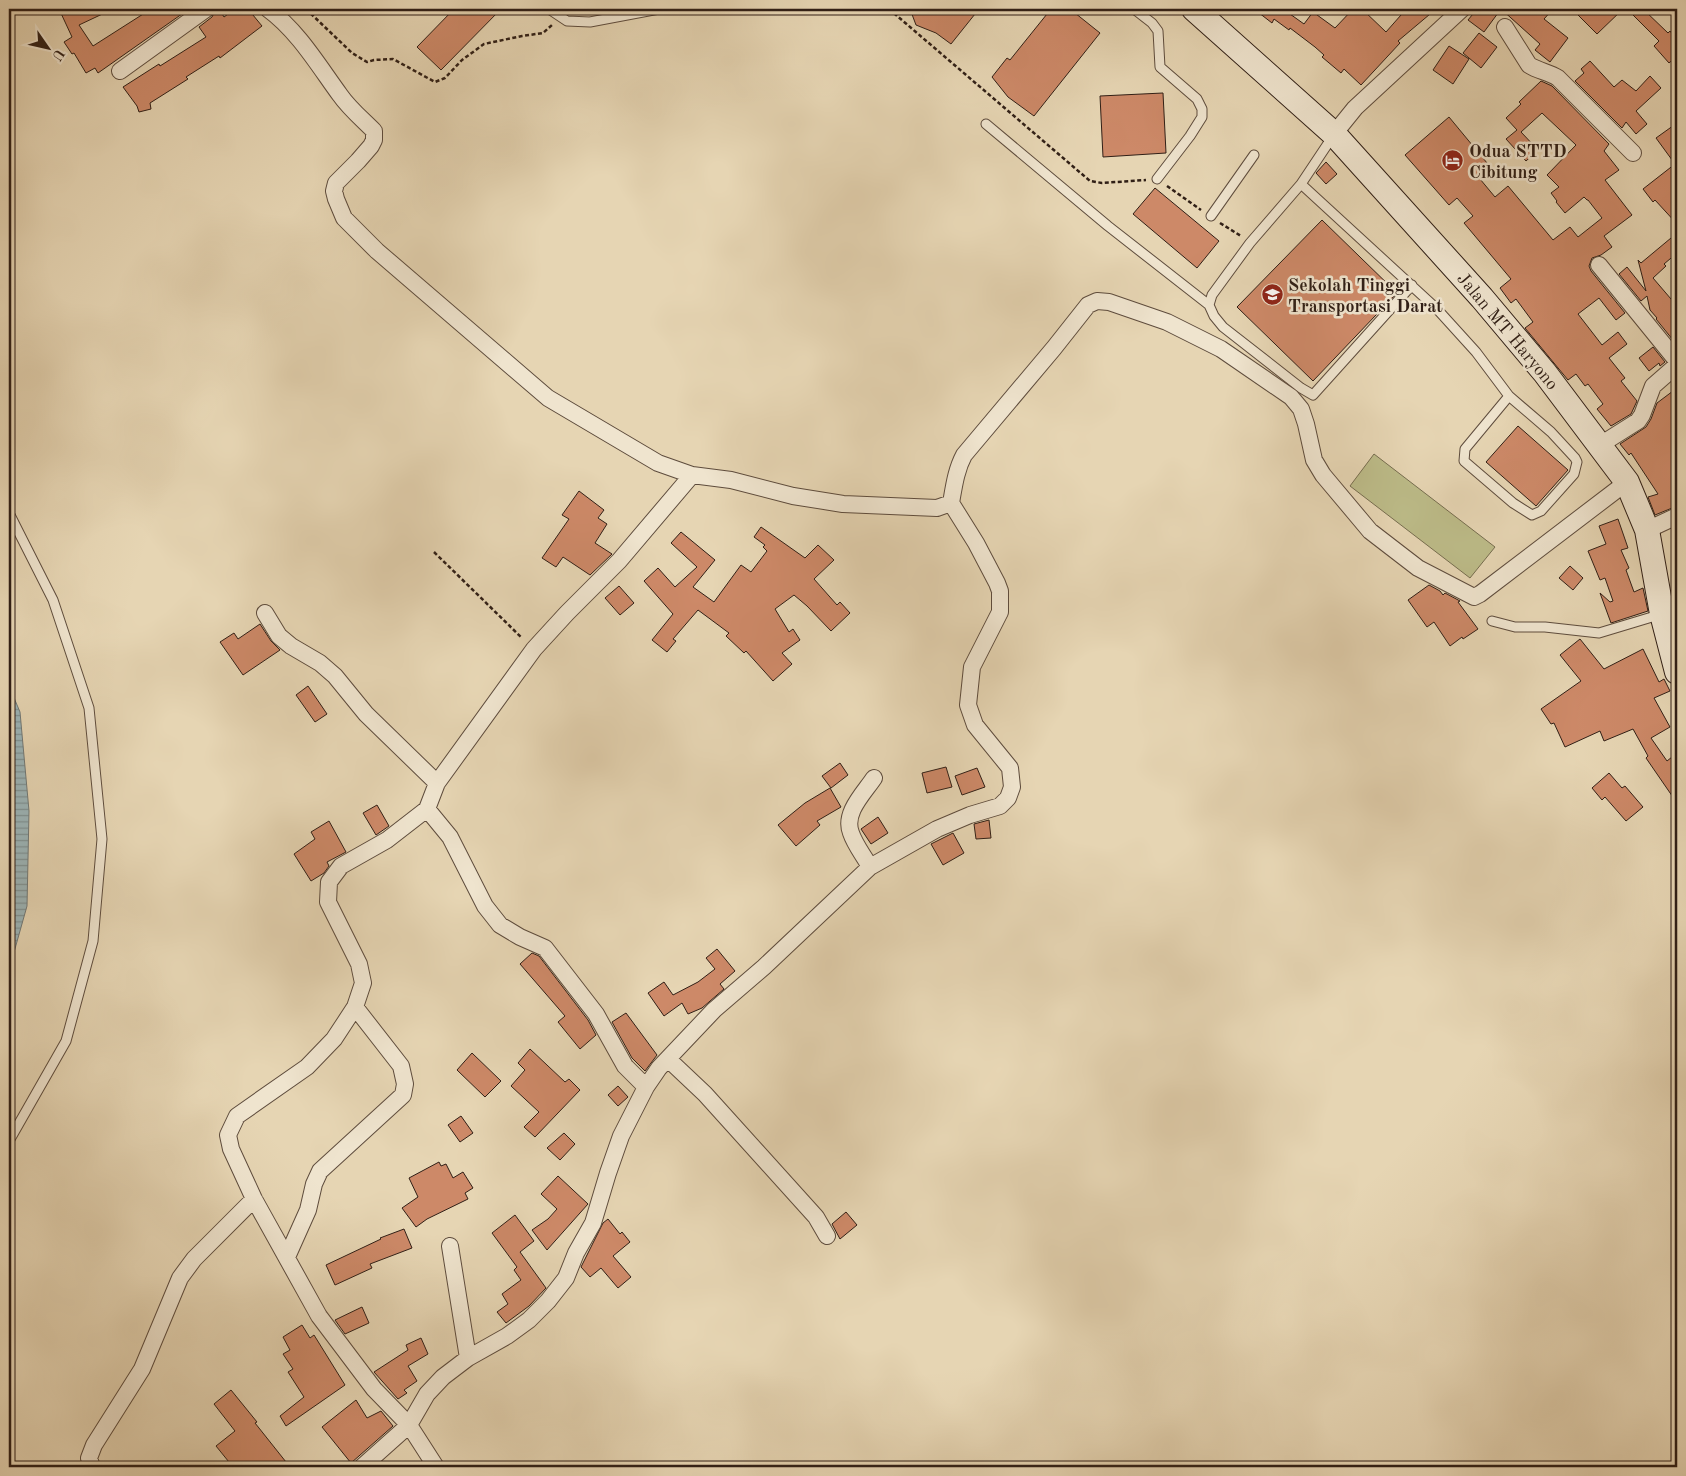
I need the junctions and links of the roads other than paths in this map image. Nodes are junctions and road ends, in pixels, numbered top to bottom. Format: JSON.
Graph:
{"nodes":[{"id":1,"x":206,"y":9,"type":"edge"},
{"id":2,"x":268,"y":9,"type":"edge"},
{"id":3,"x":549,"y":9,"type":"edge"},
{"id":4,"x":659,"y":9,"type":"edge"},
{"id":5,"x":1134,"y":9,"type":"edge"},
{"id":6,"x":1194,"y":9,"type":"edge"},
{"id":7,"x":1462,"y":9,"type":"edge"},
{"id":8,"x":1506,"y":27,"type":"dead end"},
{"id":9,"x":120,"y":71,"type":"dead end"},
{"id":10,"x":986,"y":124,"type":"dead end"},
{"id":11,"x":1334,"y":134,"type":"junction"},
{"id":12,"x":1633,"y":153,"type":"dead end"},
{"id":13,"x":1254,"y":155,"type":"dead end"},
{"id":14,"x":1158,"y":179,"type":"road end"},
{"id":15,"x":1301,"y":184,"type":"junction"},
{"id":16,"x":1211,"y":216,"type":"road end"},
{"id":17,"x":1599,"y":265,"type":"dead end"},
{"id":18,"x":1412,"y":285,"type":"junction"},
{"id":19,"x":1209,"y":305,"type":"junction"},
{"id":20,"x":1677,"y":361,"type":"edge"},
{"id":21,"x":1677,"y":365,"type":"edge"},
{"id":22,"x":1509,"y":396,"type":"junction"},
{"id":23,"x":1600,"y":445,"type":"junction"},
{"id":24,"x":692,"y":475,"type":"junction"},
{"id":25,"x":1627,"y":482,"type":"junction"},
{"id":26,"x":951,"y":503,"type":"junction"},
{"id":27,"x":9,"y":513,"type":"edge"},
{"id":28,"x":1677,"y":516,"type":"edge"},
{"id":29,"x":1647,"y":530,"type":"junction"},
{"id":30,"x":265,"y":613,"type":"dead end"},
{"id":31,"x":1662,"y":614,"type":"junction"},
{"id":32,"x":1492,"y":621,"type":"dead end"},
{"id":33,"x":1677,"y":672,"type":"edge"},
{"id":34,"x":874,"y":778,"type":"dead end"},
{"id":35,"x":437,"y":783,"type":"junction"},
{"id":36,"x":427,"y":809,"type":"junction"},
{"id":37,"x":870,"y":867,"type":"junction"},
{"id":38,"x":355,"y":1007,"type":"junction"},
{"id":39,"x":669,"y":1060,"type":"junction"},
{"id":40,"x":646,"y":1087,"type":"junction"},
{"id":41,"x":9,"y":1141,"type":"edge"},
{"id":42,"x":254,"y":1199,"type":"junction"},
{"id":43,"x":827,"y":1236,"type":"dead end"},
{"id":44,"x":450,"y":1246,"type":"dead end"},
{"id":45,"x":287,"y":1257,"type":"junction"},
{"id":46,"x":468,"y":1358,"type":"junction"},
{"id":47,"x":409,"y":1425,"type":"junction"},
{"id":48,"x":92,"y":1467,"type":"edge"},
{"id":49,"x":362,"y":1467,"type":"edge"},
{"id":50,"x":436,"y":1467,"type":"edge"}],
"edges":[{"from":1,"to":9,"type":"street"},
{"from":2,"to":24,"type":"street"},
{"from":3,"to":4,"type":"lane"},
{"from":5,"to":14,"type":"lane"},
{"from":6,"to":11,"type":"main road","name":"Jalan MT Haryono"},
{"from":7,"to":11,"type":"street"},
{"from":8,"to":12,"type":"street"},
{"from":10,"to":19,"type":"lane"},
{"from":11,"to":15,"type":"lane"},
{"from":11,"to":23,"type":"main road","name":"Jalan MT Haryono"},
{"from":13,"to":16,"type":"lane"},
{"from":15,"to":18,"type":"lane"},
{"from":15,"to":19,"type":"lane"},
{"from":17,"to":20,"type":"street"},
{"from":18,"to":19,"type":"lane"},
{"from":18,"to":22,"type":"lane"},
{"from":21,"to":23,"type":"street"},
{"from":22,"to":22,"type":"lane"},
{"from":23,"to":25,"type":"main road","name":"Jalan MT Haryono"},
{"from":24,"to":26,"type":"street"},
{"from":24,"to":35,"type":"street"},
{"from":25,"to":26,"type":"street"},
{"from":25,"to":29,"type":"main road","name":"Jalan MT Haryono"},
{"from":26,"to":37,"type":"street"},
{"from":27,"to":41,"type":"lane"},
{"from":28,"to":29,"type":"street"},
{"from":29,"to":31,"type":"main road","name":"Jalan MT Haryono"},
{"from":30,"to":35,"type":"street"},
{"from":31,"to":32,"type":"lane"},
{"from":31,"to":33,"type":"main road","name":"Jalan MT Haryono"},
{"from":34,"to":37,"type":"street"},
{"from":35,"to":36,"type":"street"},
{"from":36,"to":38,"type":"street"},
{"from":36,"to":40,"type":"street"},
{"from":37,"to":39,"type":"street"},
{"from":38,"to":42,"type":"street"},
{"from":38,"to":45,"type":"street"},
{"from":39,"to":40,"type":"street"},
{"from":39,"to":43,"type":"street"},
{"from":40,"to":46,"type":"street"},
{"from":42,"to":45,"type":"street"},
{"from":42,"to":48,"type":"street"},
{"from":44,"to":46,"type":"street"},
{"from":45,"to":47,"type":"street"},
{"from":46,"to":47,"type":"street"},
{"from":47,"to":49,"type":"street"},
{"from":47,"to":50,"type":"street"}]}
